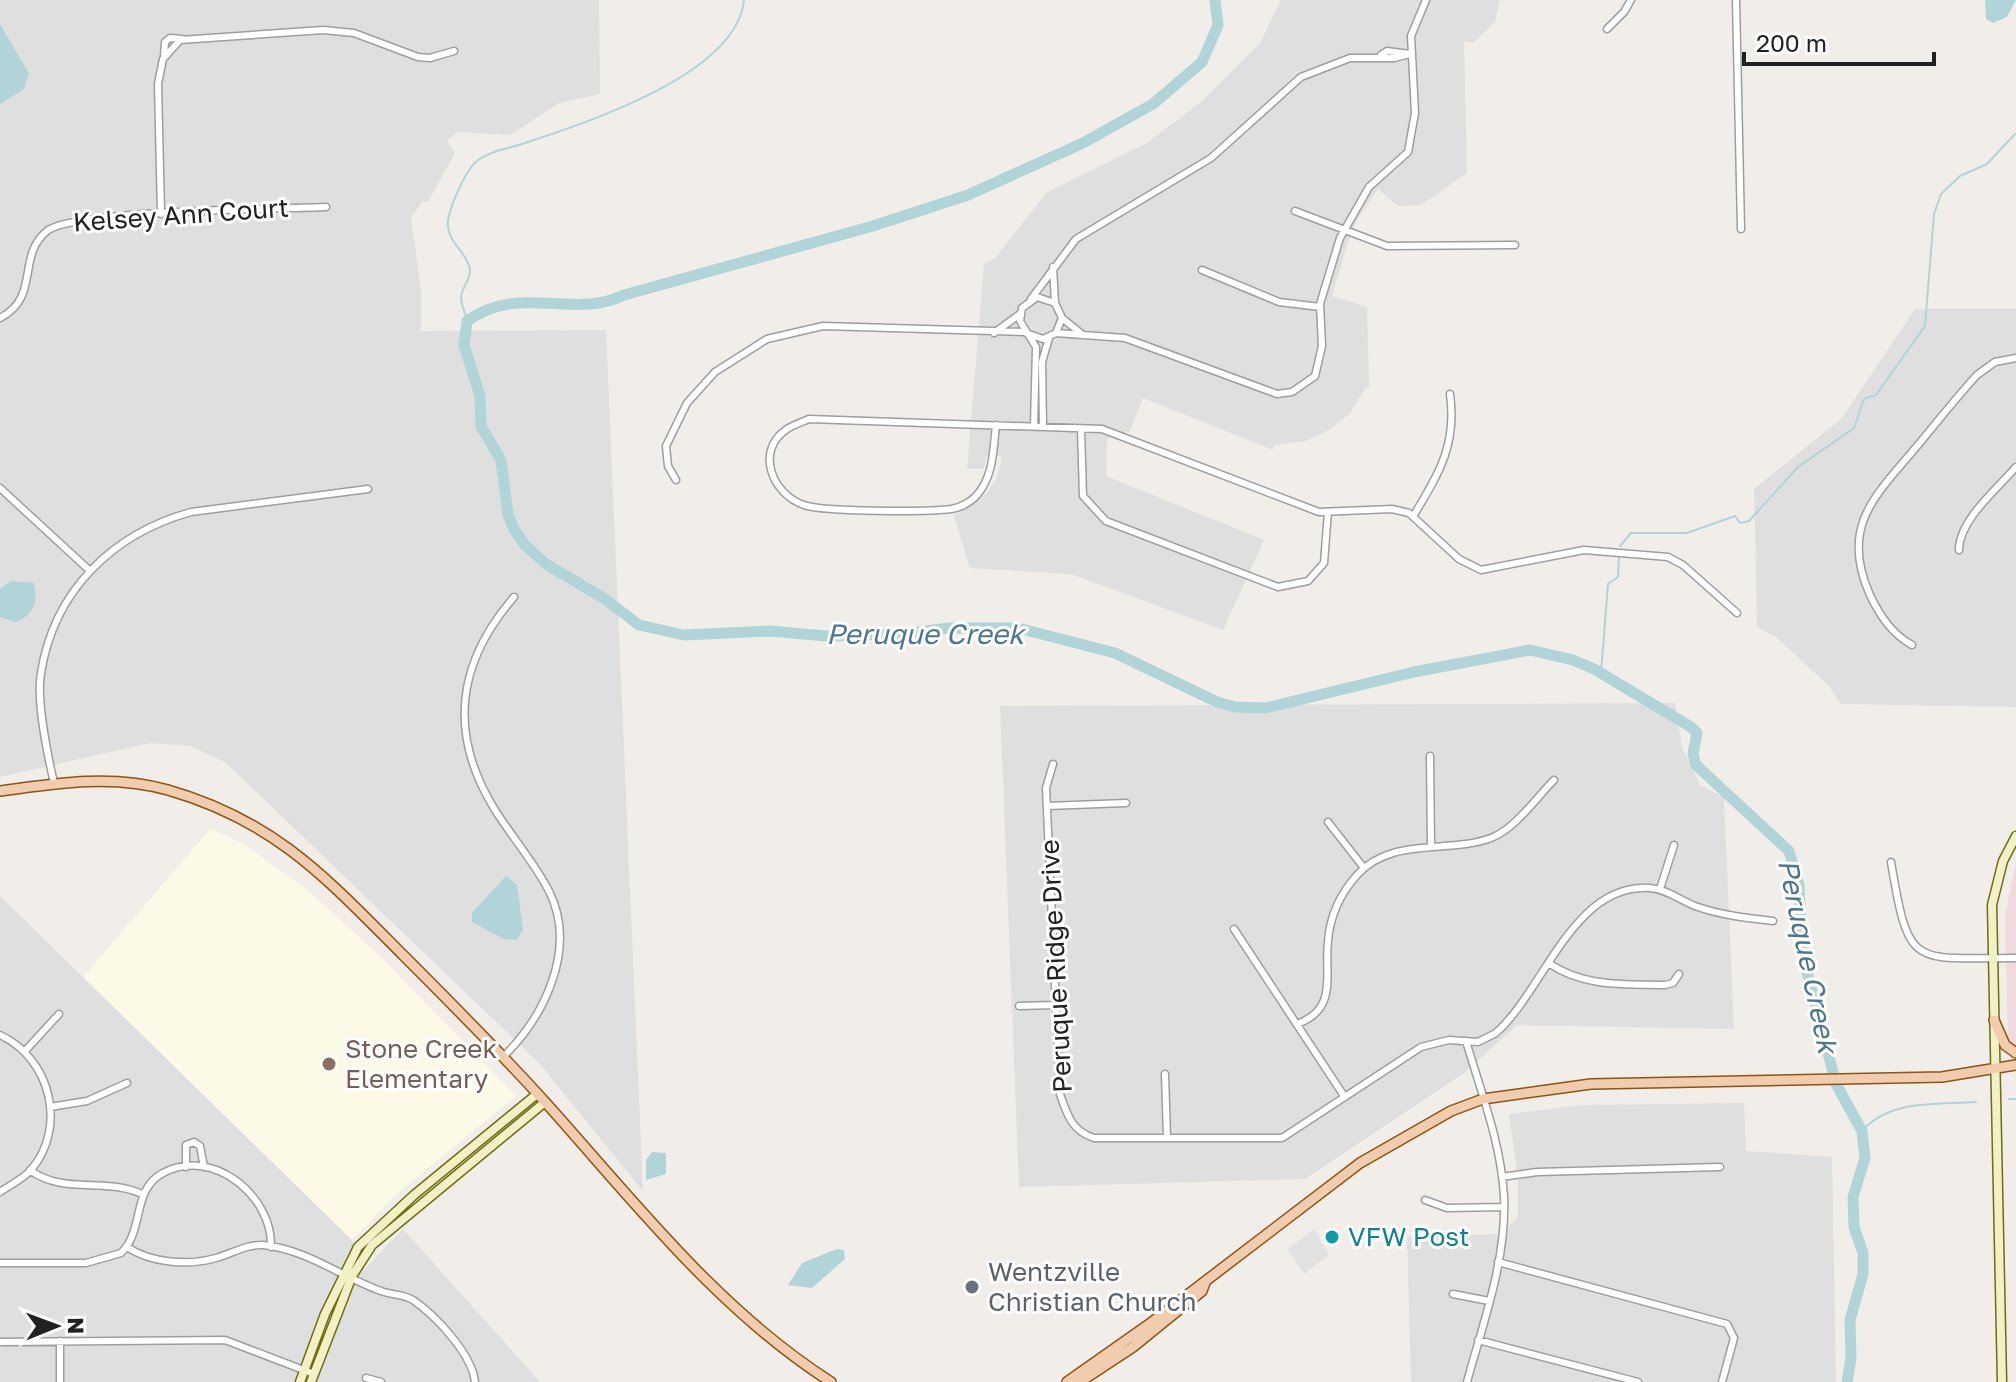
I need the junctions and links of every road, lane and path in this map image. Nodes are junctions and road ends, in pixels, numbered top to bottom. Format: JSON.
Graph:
{"nodes":[{"id":1,"x":1426,"y":0,"type":"edge"},
{"id":2,"x":1631,"y":0,"type":"edge"},
{"id":3,"x":1736,"y":0,"type":"edge"},
{"id":4,"x":1607,"y":29,"type":"dead end"},
{"id":5,"x":454,"y":51,"type":"dead end"},
{"id":6,"x":1410,"y":54,"type":"junction"},
{"id":7,"x":326,"y":207,"type":"dead end"},
{"id":8,"x":1295,"y":211,"type":"dead end"},
{"id":9,"x":161,"y":214,"type":"junction"},
{"id":10,"x":1741,"y":229,"type":"dead end"},
{"id":11,"x":1344,"y":230,"type":"junction"},
{"id":12,"x":1515,"y":245,"type":"dead end"},
{"id":13,"x":1053,"y":265,"type":"junction"},
{"id":14,"x":1202,"y":270,"type":"dead end"},
{"id":15,"x":1031,"y":299,"type":"junction"},
{"id":16,"x":1055,"y":303,"type":"junction"},
{"id":17,"x":1320,"y":307,"type":"junction"},
{"id":18,"x":1020,"y":314,"type":"junction"},
{"id":19,"x":0,"y":318,"type":"edge"},
{"id":20,"x":1062,"y":318,"type":"junction"},
{"id":21,"x":1025,"y":333,"type":"junction"},
{"id":22,"x":991,"y":334,"type":"junction"},
{"id":23,"x":1052,"y":335,"type":"junction"},
{"id":24,"x":1083,"y":335,"type":"junction"},
{"id":25,"x":2016,"y":358,"type":"edge"},
{"id":26,"x":1450,"y":394,"type":"dead end"},
{"id":27,"x":996,"y":425,"type":"junction"},
{"id":28,"x":1034,"y":426,"type":"junction"},
{"id":29,"x":1043,"y":426,"type":"junction"},
{"id":30,"x":1081,"y":429,"type":"junction"},
{"id":31,"x":2016,"y":467,"type":"edge"},
{"id":32,"x":676,"y":480,"type":"dead end"},
{"id":33,"x":0,"y":488,"type":"edge"},
{"id":34,"x":368,"y":489,"type":"dead end"},
{"id":35,"x":1328,"y":512,"type":"junction"},
{"id":36,"x":1414,"y":515,"type":"junction"},
{"id":37,"x":1959,"y":550,"type":"dead end"},
{"id":38,"x":88,"y":569,"type":"junction"},
{"id":39,"x":514,"y":597,"type":"dead end"},
{"id":40,"x":1737,"y":613,"type":"dead end"},
{"id":41,"x":1912,"y":645,"type":"dead end"},
{"id":42,"x":1430,"y":756,"type":"dead end"},
{"id":43,"x":1053,"y":764,"type":"dead end"},
{"id":44,"x":1554,"y":780,"type":"dead end"},
{"id":45,"x":54,"y":783,"type":"junction"},
{"id":46,"x":0,"y":791,"type":"edge"},
{"id":47,"x":1126,"y":803,"type":"dead end"},
{"id":48,"x":1047,"y":806,"type":"junction"},
{"id":49,"x":1328,"y":822,"type":"dead end"},
{"id":50,"x":2016,"y":836,"type":"edge"},
{"id":51,"x":1431,"y":845,"type":"junction"},
{"id":52,"x":1674,"y":845,"type":"dead end"},
{"id":53,"x":1891,"y":862,"type":"dead end"},
{"id":54,"x":1364,"y":868,"type":"junction"},
{"id":55,"x":1660,"y":889,"type":"junction"},
{"id":56,"x":1773,"y":921,"type":"dead end"},
{"id":57,"x":1234,"y":929,"type":"dead end"},
{"id":58,"x":1992,"y":958,"type":"junction"},
{"id":59,"x":2016,"y":958,"type":"edge"},
{"id":60,"x":1550,"y":964,"type":"junction"},
{"id":61,"x":1679,"y":974,"type":"dead end"},
{"id":62,"x":1055,"y":1005,"type":"junction"},
{"id":63,"x":1019,"y":1006,"type":"dead end"},
{"id":64,"x":59,"y":1014,"type":"dead end"},
{"id":65,"x":1994,"y":1020,"type":"junction"},
{"id":66,"x":1297,"y":1024,"type":"junction"},
{"id":67,"x":0,"y":1035,"type":"edge"},
{"id":68,"x":1466,"y":1041,"type":"junction"},
{"id":69,"x":25,"y":1051,"type":"junction"},
{"id":70,"x":2016,"y":1053,"type":"edge"},
{"id":71,"x":503,"y":1057,"type":"junction"},
{"id":72,"x":2016,"y":1065,"type":"edge"},
{"id":73,"x":1995,"y":1069,"type":"junction"},
{"id":74,"x":1165,"y":1074,"type":"dead end"},
{"id":75,"x":127,"y":1083,"type":"dead end"},
{"id":76,"x":537,"y":1094,"type":"junction"},
{"id":77,"x":1344,"y":1096,"type":"junction"},
{"id":78,"x":1483,"y":1099,"type":"junction"},
{"id":79,"x":545,"y":1102,"type":"junction"},
{"id":80,"x":50,"y":1107,"type":"junction"},
{"id":81,"x":1167,"y":1138,"type":"junction"},
{"id":82,"x":186,"y":1167,"type":"junction"},
{"id":83,"x":204,"y":1167,"type":"junction"},
{"id":84,"x":1720,"y":1167,"type":"dead end"},
{"id":85,"x":30,"y":1170,"type":"junction"},
{"id":86,"x":1502,"y":1177,"type":"junction"},
{"id":87,"x":0,"y":1192,"type":"edge"},
{"id":88,"x":142,"y":1194,"type":"junction"},
{"id":89,"x":1425,"y":1200,"type":"dead end"},
{"id":90,"x":1504,"y":1207,"type":"junction"},
{"id":91,"x":127,"y":1247,"type":"junction"},
{"id":92,"x":271,"y":1247,"type":"junction"},
{"id":93,"x":1498,"y":1262,"type":"junction"},
{"id":94,"x":0,"y":1263,"type":"edge"},
{"id":95,"x":348,"y":1274,"type":"junction"},
{"id":96,"x":1205,"y":1283,"type":"junction"},
{"id":97,"x":1453,"y":1294,"type":"dead end"},
{"id":98,"x":1489,"y":1301,"type":"junction"},
{"id":99,"x":1478,"y":1340,"type":"junction"},
{"id":100,"x":60,"y":1341,"type":"junction"},
{"id":101,"x":0,"y":1342,"type":"edge"},
{"id":102,"x":310,"y":1375,"type":"edge"},
{"id":103,"x":366,"y":1378,"type":"dead end"},
{"id":104,"x":60,"y":1382,"type":"edge"},
{"id":105,"x":300,"y":1382,"type":"edge"},
{"id":106,"x":381,"y":1382,"type":"edge"},
{"id":107,"x":475,"y":1382,"type":"edge"},
{"id":108,"x":831,"y":1382,"type":"edge"},
{"id":109,"x":1067,"y":1382,"type":"edge"},
{"id":110,"x":1080,"y":1382,"type":"edge"},
{"id":111,"x":1467,"y":1382,"type":"edge"},
{"id":112,"x":1638,"y":1382,"type":"edge"},
{"id":113,"x":1722,"y":1382,"type":"edge"},
{"id":114,"x":2002,"y":1382,"type":"edge"}],
"edges":[{"from":1,"to":6,"type":"street"},
{"from":2,"to":4,"type":"street"},
{"from":3,"to":10,"type":"street"},
{"from":5,"to":9,"type":"street"},
{"from":6,"to":11,"type":"street"},
{"from":6,"to":13,"type":"street"},
{"from":7,"to":9,"type":"street","name":"Kelsey Ann Court"},
{"from":8,"to":11,"type":"street"},
{"from":9,"to":19,"type":"street","name":"Kelsey Ann Court"},
{"from":11,"to":12,"type":"street"},
{"from":11,"to":17,"type":"street"},
{"from":13,"to":15,"type":"street"},
{"from":13,"to":16,"type":"street"},
{"from":14,"to":17,"type":"street"},
{"from":15,"to":16,"type":"street"},
{"from":15,"to":18,"type":"street"},
{"from":16,"to":20,"type":"street"},
{"from":17,"to":24,"type":"street"},
{"from":18,"to":21,"type":"street"},
{"from":18,"to":22,"type":"street"},
{"from":20,"to":23,"type":"street"},
{"from":20,"to":24,"type":"street"},
{"from":21,"to":22,"type":"street"},
{"from":21,"to":23,"type":"street"},
{"from":21,"to":28,"type":"street"},
{"from":22,"to":32,"type":"street"},
{"from":23,"to":24,"type":"street"},
{"from":23,"to":29,"type":"street"},
{"from":25,"to":41,"type":"street"},
{"from":26,"to":36,"type":"street"},
{"from":27,"to":27,"type":"street"},
{"from":27,"to":28,"type":"street"},
{"from":28,"to":29,"type":"street"},
{"from":29,"to":30,"type":"street"},
{"from":30,"to":35,"type":"street"},
{"from":30,"to":35,"type":"street"},
{"from":31,"to":37,"type":"street"},
{"from":33,"to":38,"type":"street"},
{"from":34,"to":38,"type":"street"},
{"from":35,"to":36,"type":"street"},
{"from":36,"to":40,"type":"street"},
{"from":38,"to":45,"type":"street"},
{"from":39,"to":71,"type":"street"},
{"from":42,"to":51,"type":"street"},
{"from":43,"to":48,"type":"street","name":"Peruque Ridge Drive"},
{"from":44,"to":51,"type":"street"},
{"from":45,"to":46,"type":"main road"},
{"from":45,"to":71,"type":"main road"},
{"from":47,"to":48,"type":"street"},
{"from":48,"to":62,"type":"street","name":"Peruque Ridge Drive"},
{"from":49,"to":54,"type":"street"},
{"from":50,"to":58,"type":"street"},
{"from":51,"to":54,"type":"street"},
{"from":52,"to":55,"type":"street"},
{"from":53,"to":58,"type":"street"},
{"from":54,"to":66,"type":"street"},
{"from":55,"to":56,"type":"street","name":"Peruque Ridge Drive"},
{"from":55,"to":60,"type":"street","name":"Peruque Ridge Drive"},
{"from":57,"to":66,"type":"street"},
{"from":58,"to":59,"type":"street"},
{"from":58,"to":65,"type":"street"},
{"from":60,"to":61,"type":"street"},
{"from":60,"to":68,"type":"street","name":"Peruque Ridge Drive"},
{"from":62,"to":63,"type":"street"},
{"from":62,"to":81,"type":"street","name":"Peruque Ridge Drive"},
{"from":64,"to":69,"type":"street"},
{"from":65,"to":70,"type":"main road"},
{"from":65,"to":73,"type":"street"},
{"from":66,"to":77,"type":"street"},
{"from":67,"to":69,"type":"street"},
{"from":68,"to":77,"type":"street","name":"Peruque Ridge Drive"},
{"from":68,"to":78,"type":"street"},
{"from":69,"to":80,"type":"street"},
{"from":71,"to":76,"type":"main road"},
{"from":72,"to":73,"type":"main road"},
{"from":73,"to":78,"type":"main road"},
{"from":73,"to":114,"type":"street"},
{"from":74,"to":81,"type":"street"},
{"from":75,"to":80,"type":"street"},
{"from":76,"to":79,"type":"main road"},
{"from":76,"to":95,"type":"street"},
{"from":77,"to":81,"type":"street","name":"Peruque Ridge Drive"},
{"from":78,"to":86,"type":"street"},
{"from":78,"to":96,"type":"main road"},
{"from":79,"to":95,"type":"street"},
{"from":79,"to":108,"type":"main road"},
{"from":80,"to":85,"type":"street"},
{"from":82,"to":83,"type":"street"},
{"from":82,"to":83,"type":"street"},
{"from":82,"to":88,"type":"street"},
{"from":83,"to":92,"type":"street"},
{"from":84,"to":86,"type":"street"},
{"from":85,"to":87,"type":"street"},
{"from":85,"to":88,"type":"street"},
{"from":86,"to":90,"type":"street"},
{"from":88,"to":91,"type":"street"},
{"from":89,"to":90,"type":"street"},
{"from":90,"to":93,"type":"street"},
{"from":91,"to":92,"type":"street"},
{"from":91,"to":94,"type":"street"},
{"from":92,"to":95,"type":"street"},
{"from":93,"to":98,"type":"street"},
{"from":93,"to":113,"type":"street"},
{"from":95,"to":102,"type":"street"},
{"from":95,"to":107,"type":"street"},
{"from":96,"to":109,"type":"main road"},
{"from":96,"to":110,"type":"main road"},
{"from":97,"to":98,"type":"street"},
{"from":98,"to":99,"type":"street"},
{"from":99,"to":111,"type":"street"},
{"from":99,"to":112,"type":"street"},
{"from":100,"to":101,"type":"street"},
{"from":100,"to":102,"type":"street"},
{"from":100,"to":104,"type":"street"},
{"from":102,"to":105,"type":"street"},
{"from":103,"to":106,"type":"street"}]}
